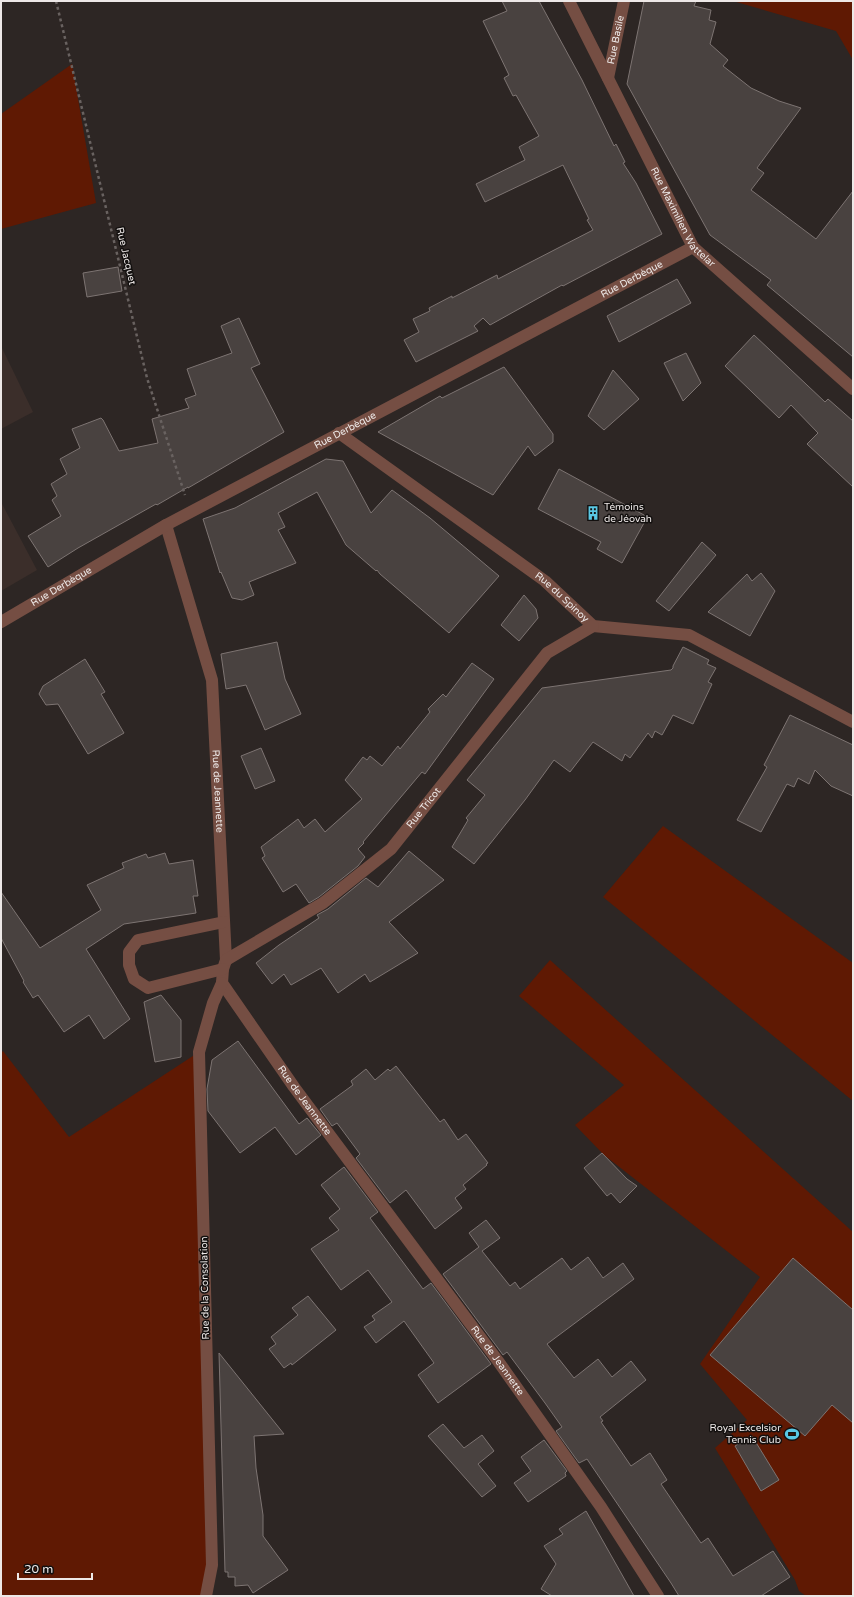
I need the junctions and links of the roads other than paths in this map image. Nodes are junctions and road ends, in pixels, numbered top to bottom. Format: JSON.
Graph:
{"nodes":[{"id":1,"x":569,"y":1,"type":"edge"},
{"id":2,"x":624,"y":1,"type":"edge"},
{"id":3,"x":608,"y":78,"type":"junction"},
{"id":4,"x":693,"y":247,"type":"junction"},
{"id":5,"x":853,"y":388,"type":"edge"},
{"id":6,"x":339,"y":433,"type":"junction"},
{"id":7,"x":166,"y":525,"type":"junction"},
{"id":8,"x":1,"y":622,"type":"edge"},
{"id":9,"x":593,"y":626,"type":"junction"},
{"id":10,"x":853,"y":722,"type":"edge"},
{"id":11,"x":224,"y":922,"type":"junction"},
{"id":12,"x":225,"y":964,"type":"junction"},
{"id":13,"x":222,"y":983,"type":"junction"},
{"id":14,"x":206,"y":1596,"type":"edge"},
{"id":15,"x":658,"y":1596,"type":"edge"}],
"edges":[{"from":1,"to":3,"type":"street","name":"Rue Maximilien Wattelar"},
{"from":2,"to":3,"type":"street","name":"Rue Basile"},
{"from":3,"to":4,"type":"street","name":"Rue Maximilien Wattelar"},
{"from":4,"to":5,"type":"street","name":"Rue Maximilien Wattelar"},
{"from":4,"to":6,"type":"street","name":"Rue Derbèque"},
{"from":6,"to":7,"type":"street","name":"Rue Derbèque"},
{"from":6,"to":9,"type":"street","name":"Rue du Spinoy"},
{"from":7,"to":8,"type":"street","name":"Rue Derbèque"},
{"from":7,"to":11,"type":"street","name":"Rue de Jeannette"},
{"from":9,"to":10,"type":"street","name":"Rue du Spinoy"},
{"from":9,"to":12,"type":"street","name":"Rue Tricot"},
{"from":11,"to":12,"type":"street","name":"Rue de Jeannette"},
{"from":11,"to":12,"type":"street","name":"Rue Tricot"},
{"from":12,"to":13,"type":"street","name":"Rue de Jeannette"},
{"from":13,"to":14,"type":"street","name":"Rue de la Consolation"},
{"from":13,"to":15,"type":"street","name":"Rue de Jeannette"}]}
